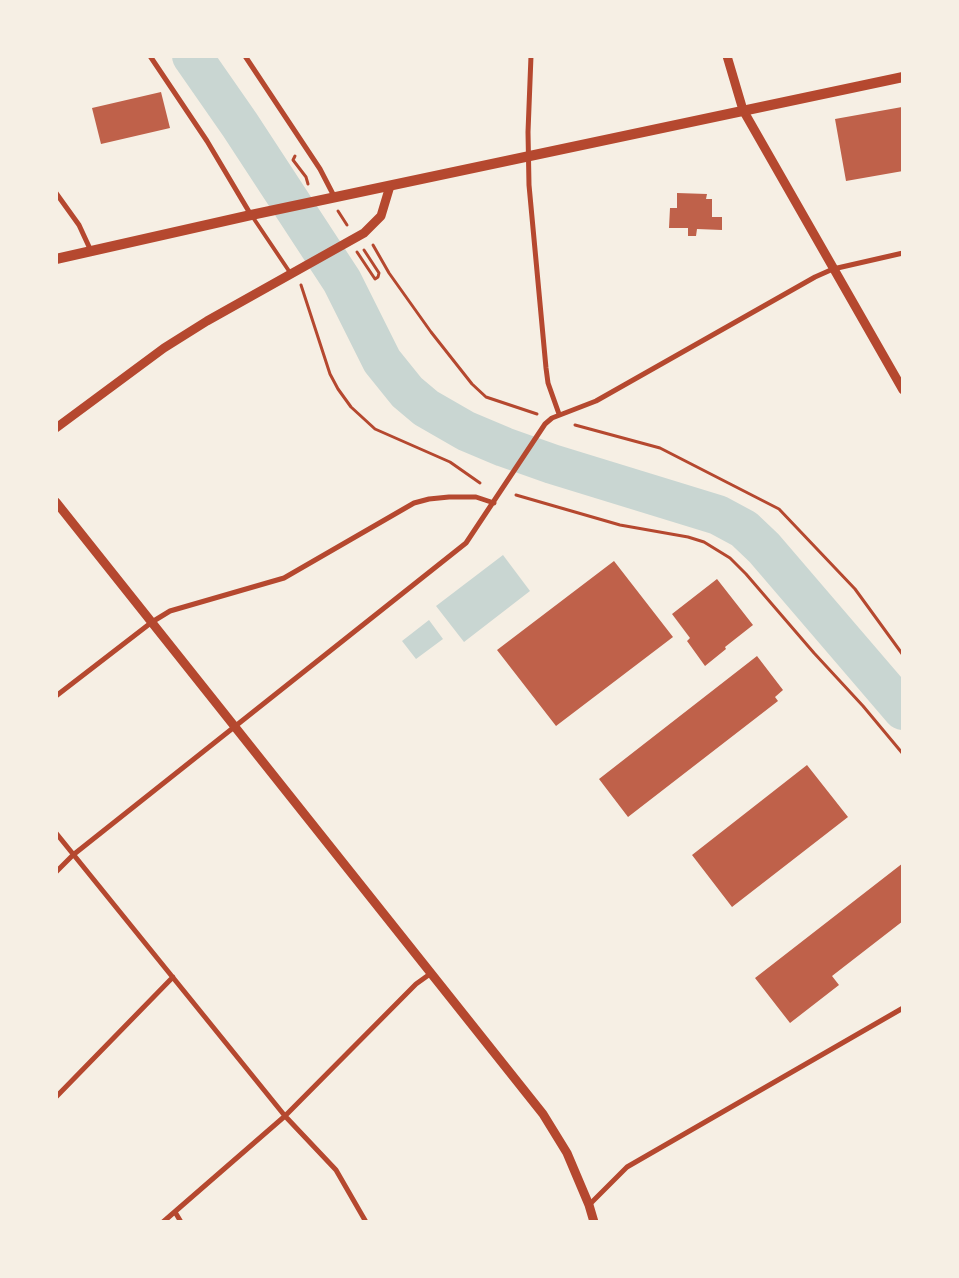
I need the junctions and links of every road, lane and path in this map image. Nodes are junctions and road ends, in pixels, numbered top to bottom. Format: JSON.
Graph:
{"nodes":[{"id":1,"x":150,"y":56,"type":"edge"},
{"id":2,"x":245,"y":56,"type":"edge"},
{"id":3,"x":531,"y":56,"type":"edge"},
{"id":4,"x":727,"y":56,"type":"edge"},
{"id":5,"x":903,"y":77,"type":"edge"},
{"id":6,"x":743,"y":110,"type":"junction"},
{"id":7,"x":529,"y":157,"type":"junction"},
{"id":8,"x":308,"y":179,"type":"dead end"},
{"id":9,"x":308,"y":184,"type":"dead end"},
{"id":10,"x":390,"y":186,"type":"junction"},
{"id":11,"x":56,"y":193,"type":"edge"},
{"id":12,"x":331,"y":199,"type":"junction"},
{"id":13,"x":256,"y":215,"type":"junction"},
{"id":14,"x":364,"y":232,"type":"junction"},
{"id":15,"x":91,"y":251,"type":"junction"},
{"id":16,"x":366,"y":253,"type":"dead end"},
{"id":17,"x":903,"y":253,"type":"edge"},
{"id":18,"x":360,"y":256,"type":"dead end"},
{"id":19,"x":56,"y":259,"type":"edge"},
{"id":20,"x":833,"y":269,"type":"junction"},
{"id":21,"x":291,"y":274,"type":"junction"},
{"id":22,"x":300,"y":283,"type":"dead end"},
{"id":23,"x":903,"y":390,"type":"edge"},
{"id":24,"x":559,"y":414,"type":"junction"},
{"id":25,"x":552,"y":418,"type":"junction"},
{"id":26,"x":56,"y":428,"type":"edge"},
{"id":27,"x":480,"y":484,"type":"dead end"},
{"id":28,"x":516,"y":495,"type":"dead end"},
{"id":29,"x":56,"y":502,"type":"edge"},
{"id":30,"x":494,"y":503,"type":"junction"},
{"id":31,"x":152,"y":622,"type":"junction"},
{"id":32,"x":903,"y":655,"type":"edge"},
{"id":33,"x":56,"y":696,"type":"edge"},
{"id":34,"x":234,"y":727,"type":"junction"},
{"id":35,"x":903,"y":754,"type":"edge"},
{"id":36,"x":56,"y":833,"type":"edge"},
{"id":37,"x":73,"y":855,"type":"junction"},
{"id":38,"x":56,"y":872,"type":"edge"},
{"id":39,"x":430,"y":974,"type":"junction"},
{"id":40,"x":173,"y":976,"type":"junction"},
{"id":41,"x":903,"y":1008,"type":"edge"},
{"id":42,"x":56,"y":1097,"type":"edge"},
{"id":43,"x":285,"y":1116,"type":"junction"},
{"id":44,"x":589,"y":1205,"type":"junction"},
{"id":45,"x":175,"y":1212,"type":"junction"},
{"id":46,"x":163,"y":1222,"type":"edge"},
{"id":47,"x":181,"y":1222,"type":"edge"},
{"id":48,"x":366,"y":1222,"type":"edge"},
{"id":49,"x":594,"y":1222,"type":"edge"}],
"edges":[{"from":1,"to":13,"type":"street"},
{"from":2,"to":12,"type":"street"},
{"from":3,"to":7,"type":"street"},
{"from":4,"to":6,"type":"street"},
{"from":5,"to":6,"type":"main road"},
{"from":6,"to":7,"type":"main road"},
{"from":6,"to":20,"type":"street"},
{"from":7,"to":10,"type":"main road"},
{"from":7,"to":24,"type":"street"},
{"from":8,"to":9,"type":"path"},
{"from":10,"to":12,"type":"main road"},
{"from":10,"to":14,"type":"street"},
{"from":11,"to":15,"type":"street"},
{"from":12,"to":13,"type":"main road"},
{"from":13,"to":15,"type":"main road"},
{"from":13,"to":21,"type":"lane"},
{"from":14,"to":21,"type":"street"},
{"from":14,"to":25,"type":"path"},
{"from":15,"to":19,"type":"main road"},
{"from":16,"to":18,"type":"path"},
{"from":17,"to":20,"type":"street"},
{"from":20,"to":23,"type":"street"},
{"from":20,"to":24,"type":"street"},
{"from":21,"to":26,"type":"street"},
{"from":22,"to":27,"type":"path"},
{"from":24,"to":25,"type":"street"},
{"from":25,"to":30,"type":"street"},
{"from":25,"to":32,"type":"path"},
{"from":28,"to":35,"type":"path"},
{"from":29,"to":31,"type":"street"},
{"from":30,"to":31,"type":"street"},
{"from":30,"to":34,"type":"street"},
{"from":31,"to":33,"type":"street"},
{"from":31,"to":34,"type":"street"},
{"from":34,"to":37,"type":"street"},
{"from":34,"to":39,"type":"street"},
{"from":36,"to":37,"type":"street"},
{"from":37,"to":38,"type":"street"},
{"from":37,"to":40,"type":"street"},
{"from":39,"to":43,"type":"street"},
{"from":39,"to":44,"type":"street"},
{"from":40,"to":42,"type":"street"},
{"from":40,"to":43,"type":"street"},
{"from":41,"to":44,"type":"street"},
{"from":43,"to":45,"type":"street"},
{"from":43,"to":48,"type":"street"},
{"from":44,"to":49,"type":"street"},
{"from":45,"to":46,"type":"street"},
{"from":45,"to":47,"type":"street"}]}
